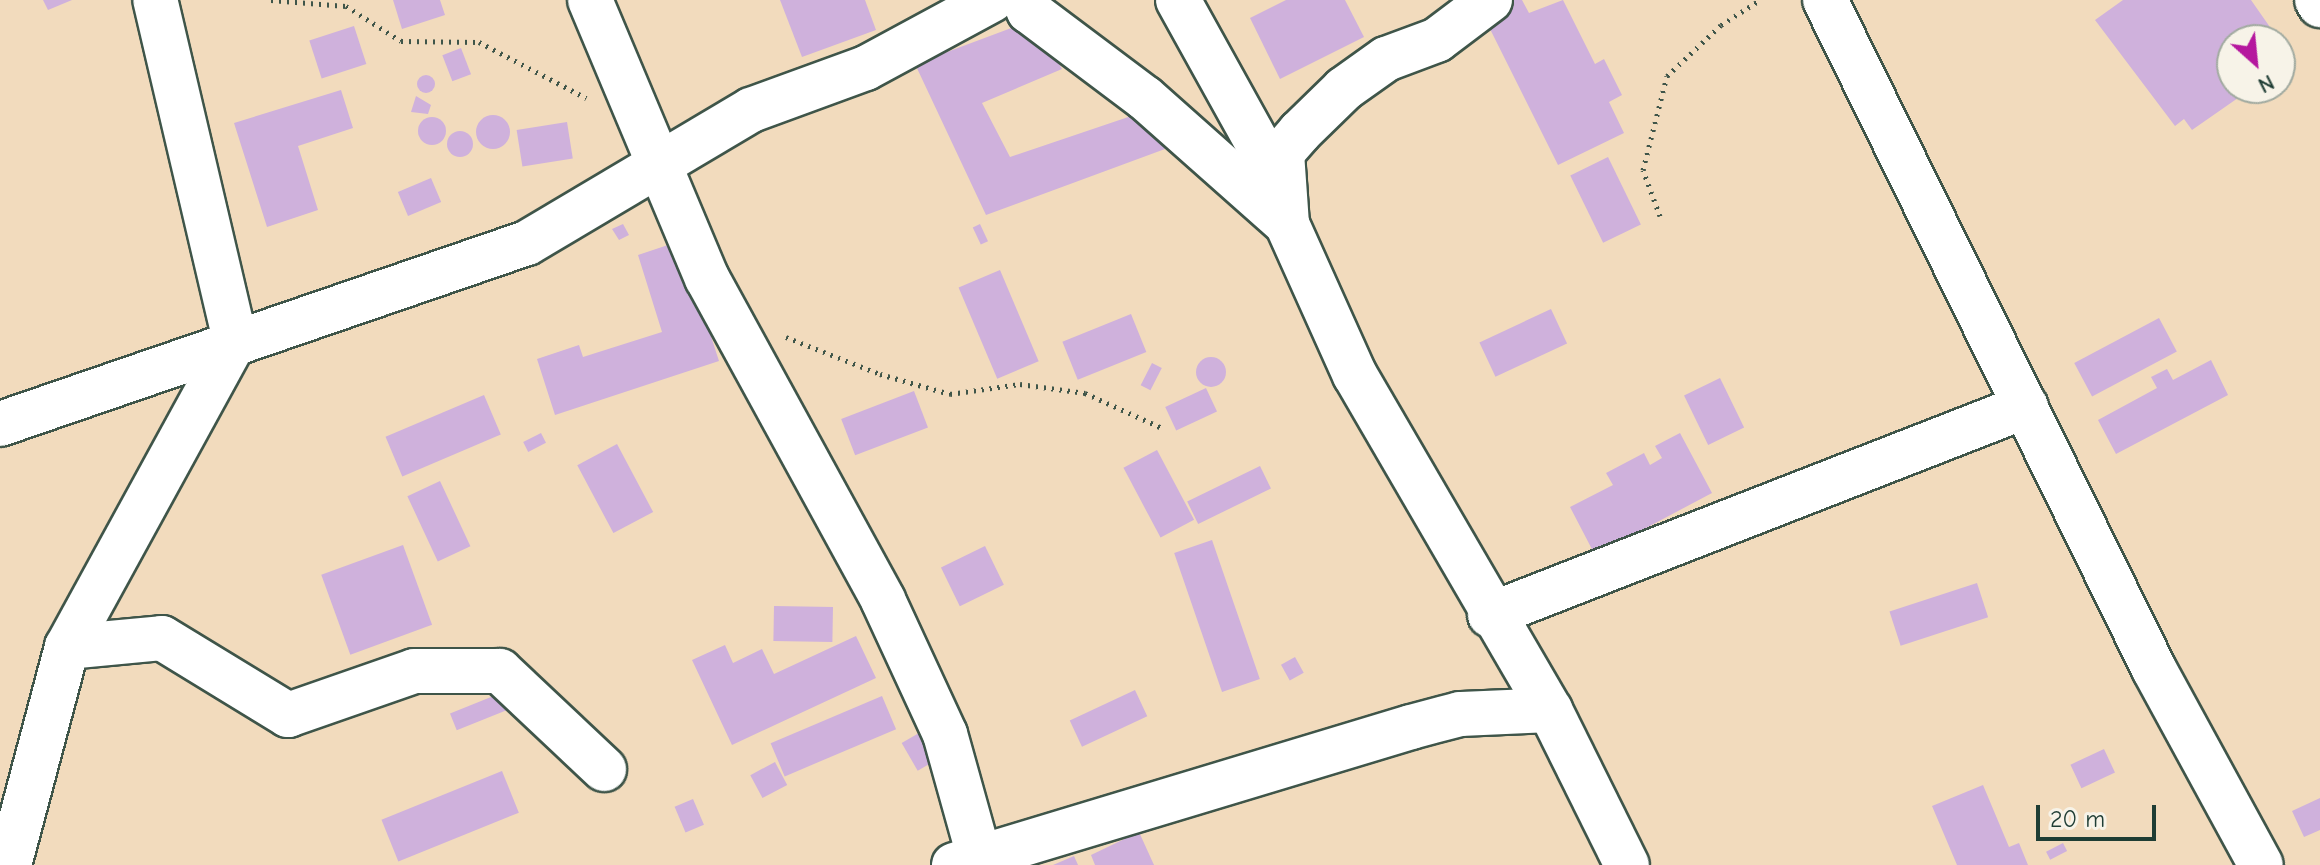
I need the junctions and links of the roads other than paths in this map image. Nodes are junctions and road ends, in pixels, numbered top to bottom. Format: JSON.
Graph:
{"nodes":[{"id":1,"x":155,"y":0,"type":"edge"},
{"id":2,"x":590,"y":0,"type":"edge"},
{"id":3,"x":992,"y":0,"type":"edge"},
{"id":4,"x":1024,"y":0,"type":"edge"},
{"id":5,"x":1178,"y":0,"type":"edge"},
{"id":6,"x":1490,"y":0,"type":"edge"},
{"id":7,"x":1825,"y":0,"type":"edge"},
{"id":8,"x":656,"y":163,"type":"junction"},
{"id":9,"x":1284,"y":206,"type":"junction"},
{"id":10,"x":235,"y":340,"type":"junction"},
{"id":11,"x":2026,"y":406,"type":"junction"},
{"id":12,"x":0,"y":424,"type":"edge"},
{"id":13,"x":1490,"y":615,"type":"junction"},
{"id":14,"x":67,"y":647,"type":"junction"},
{"id":15,"x":1550,"y":710,"type":"junction"},
{"id":16,"x":604,"y":769,"type":"dead end"},
{"id":17,"x":966,"y":861,"type":"edge"},
{"id":18,"x":9,"y":865,"type":"edge"},
{"id":19,"x":1627,"y":865,"type":"edge"},
{"id":20,"x":2261,"y":865,"type":"edge"}],
"edges":[{"from":1,"to":10,"type":"street"},
{"from":2,"to":8,"type":"street"},
{"from":3,"to":8,"type":"street"},
{"from":4,"to":9,"type":"street"},
{"from":5,"to":9,"type":"street"},
{"from":6,"to":9,"type":"street"},
{"from":7,"to":11,"type":"street"},
{"from":8,"to":10,"type":"street"},
{"from":8,"to":17,"type":"street"},
{"from":9,"to":13,"type":"street"},
{"from":10,"to":12,"type":"street"},
{"from":10,"to":14,"type":"street"},
{"from":11,"to":13,"type":"street"},
{"from":11,"to":20,"type":"street"},
{"from":13,"to":15,"type":"street"},
{"from":14,"to":16,"type":"street"},
{"from":14,"to":18,"type":"street"},
{"from":15,"to":17,"type":"street"},
{"from":15,"to":19,"type":"street"}]}
